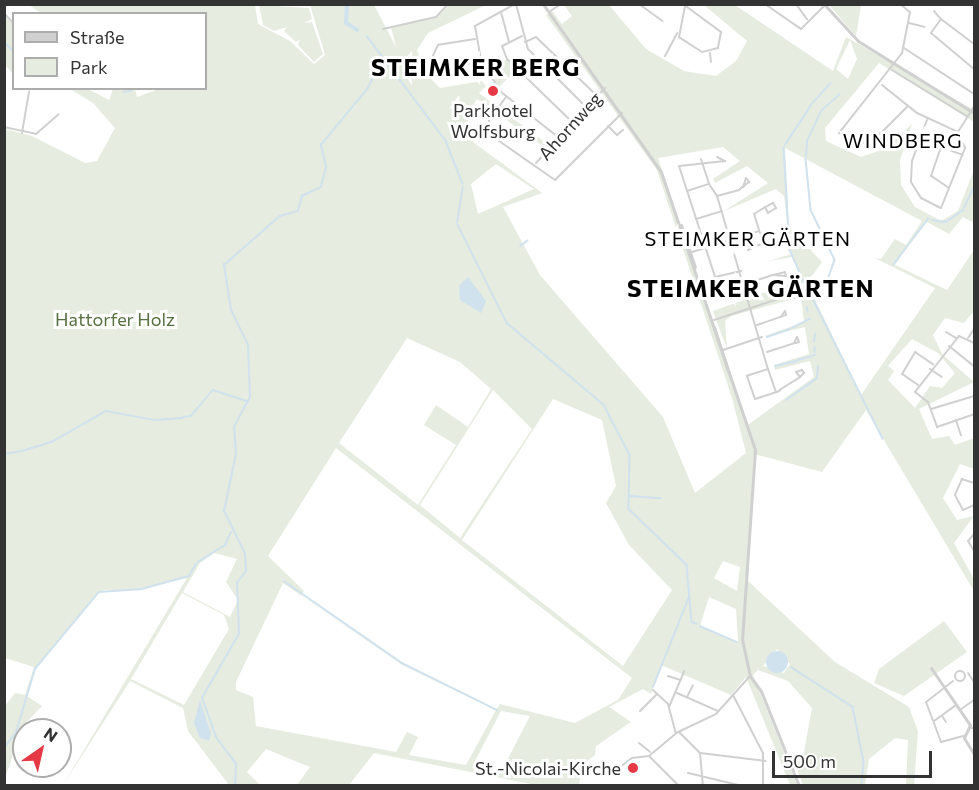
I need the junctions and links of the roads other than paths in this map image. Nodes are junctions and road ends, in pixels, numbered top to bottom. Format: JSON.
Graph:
{"nodes":[{"id":1,"x":448,"y":4,"type":"edge"},
{"id":2,"x":516,"y":4,"type":"edge"},
{"id":3,"x":543,"y":4,"type":"edge"},
{"id":4,"x":561,"y":4,"type":"edge"},
{"id":5,"x":639,"y":4,"type":"edge"},
{"id":6,"x":765,"y":4,"type":"edge"},
{"id":7,"x":796,"y":4,"type":"edge"},
{"id":8,"x":900,"y":4,"type":"edge"},
{"id":9,"x":684,"y":5,"type":"edge"},
{"id":10,"x":825,"y":5,"type":"edge"},
{"id":11,"x":904,"y":6,"type":"edge"},
{"id":12,"x":501,"y":11,"type":"junction"},
{"id":13,"x":934,"y":11,"type":"dead end"},
{"id":14,"x":549,"y":12,"type":"junction"},
{"id":15,"x":807,"y":19,"type":"junction"},
{"id":16,"x":941,"y":19,"type":"junction"},
{"id":17,"x":662,"y":21,"type":"dead end"},
{"id":18,"x":909,"y":23,"type":"junction"},
{"id":19,"x":925,"y":27,"type":"dead end"},
{"id":20,"x":383,"y":28,"type":"dead end"},
{"id":21,"x":677,"y":33,"type":"junction"},
{"id":22,"x":522,"y":36,"type":"junction"},
{"id":23,"x":476,"y":39,"type":"junction"},
{"id":24,"x":509,"y":41,"type":"junction"},
{"id":25,"x":525,"y":42,"type":"junction"},
{"id":26,"x":975,"y":44,"type":"edge"},
{"id":27,"x":904,"y":48,"type":"junction"},
{"id":28,"x":710,"y":53,"type":"junction"},
{"id":29,"x":665,"y":56,"type":"dead end"},
{"id":30,"x":481,"y":61,"type":"junction"},
{"id":31,"x":711,"y":62,"type":"dead end"},
{"id":32,"x":896,"y":64,"type":"junction"},
{"id":33,"x":975,"y":69,"type":"edge"},
{"id":34,"x":892,"y":70,"type":"junction"},
{"id":35,"x":882,"y":85,"type":"junction"},
{"id":36,"x":605,"y":88,"type":"junction"},
{"id":37,"x":29,"y":92,"type":"dead end"},
{"id":38,"x":975,"y":94,"type":"edge"},
{"id":39,"x":597,"y":96,"type":"junction"},
{"id":40,"x":506,"y":97,"type":"junction"},
{"id":41,"x":975,"y":106,"type":"edge"},
{"id":42,"x":586,"y":107,"type":"junction"},
{"id":43,"x":907,"y":107,"type":"junction"},
{"id":44,"x":973,"y":112,"type":"edge"},
{"id":45,"x":622,"y":113,"type":"junction"},
{"id":46,"x":59,"y":114,"type":"dead end"},
{"id":47,"x":968,"y":117,"type":"junction"},
{"id":48,"x":927,"y":120,"type":"junction"},
{"id":49,"x":572,"y":122,"type":"junction"},
{"id":50,"x":608,"y":126,"type":"junction"},
{"id":51,"x":4,"y":127,"type":"edge"},
{"id":52,"x":623,"y":130,"type":"dead end"},
{"id":53,"x":958,"y":132,"type":"junction"},
{"id":54,"x":22,"y":133,"type":"junction"},
{"id":55,"x":558,"y":137,"type":"junction"},
{"id":56,"x":963,"y":155,"type":"junction"},
{"id":57,"x":717,"y":157,"type":"dead end"},
{"id":58,"x":701,"y":159,"type":"junction"},
{"id":59,"x":535,"y":164,"type":"junction"},
{"id":60,"x":709,"y":184,"type":"junction"},
{"id":61,"x":743,"y":187,"type":"dead end"},
{"id":62,"x":949,"y":188,"type":"junction"},
{"id":63,"x":687,"y":191,"type":"junction"},
{"id":64,"x":717,"y":196,"type":"junction"},
{"id":65,"x":765,"y":207,"type":"dead end"},
{"id":66,"x":722,"y":211,"type":"junction"},
{"id":67,"x":696,"y":219,"type":"junction"},
{"id":68,"x":761,"y":231,"type":"junction"},
{"id":69,"x":731,"y":240,"type":"junction"},
{"id":70,"x":766,"y":242,"type":"junction"},
{"id":71,"x":772,"y":242,"type":"dead end"},
{"id":72,"x":706,"y":248,"type":"junction"},
{"id":73,"x":748,"y":250,"type":"dead end"},
{"id":74,"x":690,"y":253,"type":"junction"},
{"id":75,"x":741,"y":271,"type":"junction"},
{"id":76,"x":773,"y":275,"type":"dead end"},
{"id":77,"x":745,"y":284,"type":"junction"},
{"id":78,"x":809,"y":289,"type":"dead end"},
{"id":79,"x":752,"y":307,"type":"junction"},
{"id":80,"x":781,"y":316,"type":"dead end"},
{"id":81,"x":714,"y":320,"type":"dead end"},
{"id":82,"x":758,"y":324,"type":"junction"},
{"id":83,"x":975,"y":329,"type":"edge"},
{"id":84,"x":946,"y":332,"type":"dead end"},
{"id":85,"x":762,"y":337,"type":"junction"},
{"id":86,"x":956,"y":338,"type":"junction"},
{"id":87,"x":968,"y":338,"type":"junction"},
{"id":88,"x":975,"y":343,"type":"edge"},
{"id":89,"x":794,"y":344,"type":"dead end"},
{"id":90,"x":949,"y":346,"type":"junction"},
{"id":91,"x":722,"y":350,"type":"junction"},
{"id":92,"x":767,"y":352,"type":"junction"},
{"id":93,"x":933,"y":364,"type":"junction"},
{"id":94,"x":975,"y":366,"type":"edge"},
{"id":95,"x":768,"y":369,"type":"junction"},
{"id":96,"x":930,"y":369,"type":"junction"},
{"id":97,"x":800,"y":377,"type":"dead end"},
{"id":98,"x":942,"y":377,"type":"dead end"},
{"id":99,"x":918,"y":385,"type":"junction"},
{"id":100,"x":776,"y":392,"type":"junction"},
{"id":101,"x":975,"y":396,"type":"edge"},
{"id":102,"x":931,"y":410,"type":"junction"},
{"id":103,"x":975,"y":414,"type":"edge"},
{"id":104,"x":957,"y":420,"type":"junction"},
{"id":105,"x":962,"y":435,"type":"dead end"},
{"id":106,"x":975,"y":483,"type":"edge"},
{"id":107,"x":975,"y":505,"type":"edge"},
{"id":108,"x":975,"y":534,"type":"edge"},
{"id":109,"x":975,"y":551,"type":"edge"},
{"id":110,"x":930,"y":668,"type":"dead end"},
{"id":111,"x":684,"y":671,"type":"dead end"},
{"id":112,"x":668,"y":676,"type":"dead end"},
{"id":113,"x":750,"y":676,"type":"junction"},
{"id":114,"x":681,"y":680,"type":"junction"},
{"id":115,"x":975,"y":682,"type":"edge"},
{"id":116,"x":693,"y":684,"type":"dead end"},
{"id":117,"x":944,"y":687,"type":"junction"},
{"id":118,"x":653,"y":690,"type":"dead end"},
{"id":119,"x":677,"y":693,"type":"junction"},
{"id":120,"x":657,"y":694,"type":"junction"},
{"id":121,"x":733,"y":695,"type":"junction"},
{"id":122,"x":687,"y":697,"type":"junction"},
{"id":123,"x":975,"y":697,"type":"edge"},
{"id":124,"x":957,"y":705,"type":"junction"},
{"id":125,"x":669,"y":707,"type":"junction"},
{"id":126,"x":960,"y":710,"type":"junction"},
{"id":127,"x":640,"y":711,"type":"dead end"},
{"id":128,"x":718,"y":712,"type":"junction"},
{"id":129,"x":942,"y":716,"type":"junction"},
{"id":130,"x":934,"y":721,"type":"junction"},
{"id":131,"x":946,"y":722,"type":"dead end"},
{"id":132,"x":973,"y":728,"type":"edge"},
{"id":133,"x":678,"y":733,"type":"junction"},
{"id":134,"x":964,"y":736,"type":"junction"},
{"id":135,"x":639,"y":743,"type":"dead end"},
{"id":136,"x":651,"y":752,"type":"junction"},
{"id":137,"x":700,"y":753,"type":"junction"},
{"id":138,"x":974,"y":754,"type":"edge"},
{"id":139,"x":649,"y":756,"type":"junction"},
{"id":140,"x":766,"y":761,"type":"junction"},
{"id":141,"x":620,"y":767,"type":"dead end"},
{"id":142,"x":687,"y":773,"type":"dead end"},
{"id":143,"x":703,"y":780,"type":"junction"},
{"id":144,"x":677,"y":785,"type":"edge"},
{"id":145,"x":703,"y":786,"type":"edge"},
{"id":146,"x":742,"y":786,"type":"edge"},
{"id":147,"x":762,"y":786,"type":"edge"},
{"id":148,"x":799,"y":786,"type":"edge"}],
"edges":[{"from":1,"to":20,"type":"street"},
{"from":2,"to":12,"type":"street"},
{"from":2,"to":22,"type":"street"},
{"from":3,"to":14,"type":"street"},
{"from":4,"to":14,"type":"street"},
{"from":5,"to":17,"type":"street"},
{"from":6,"to":15,"type":"street"},
{"from":7,"to":15,"type":"street"},
{"from":8,"to":11,"type":"street"},
{"from":9,"to":21,"type":"street"},
{"from":9,"to":28,"type":"street"},
{"from":10,"to":15,"type":"street"},
{"from":10,"to":32,"type":"street"},
{"from":11,"to":18,"type":"street"},
{"from":12,"to":23,"type":"street"},
{"from":12,"to":24,"type":"street"},
{"from":13,"to":16,"type":"street"},
{"from":14,"to":36,"type":"street"},
{"from":16,"to":26,"type":"street"},
{"from":16,"to":33,"type":"street"},
{"from":18,"to":19,"type":"street"},
{"from":18,"to":27,"type":"street"},
{"from":21,"to":28,"type":"street"},
{"from":21,"to":29,"type":"street"},
{"from":22,"to":24,"type":"street"},
{"from":22,"to":25,"type":"street"},
{"from":23,"to":30,"type":"street"},
{"from":23,"to":30,"type":"street"},
{"from":24,"to":49,"type":"street"},
{"from":25,"to":39,"type":"street"},
{"from":25,"to":42,"type":"street"},
{"from":27,"to":32,"type":"street"},
{"from":27,"to":38,"type":"street"},
{"from":28,"to":31,"type":"street"},
{"from":30,"to":40,"type":"street"},
{"from":32,"to":34,"type":"street"},
{"from":32,"to":44,"type":"street"},
{"from":34,"to":35,"type":"street"},
{"from":34,"to":47,"type":"street"},
{"from":35,"to":43,"type":"street"},
{"from":35,"to":43,"type":"street"},
{"from":36,"to":39,"type":"street","name":"Ahornweg"},
{"from":36,"to":45,"type":"street"},
{"from":37,"to":54,"type":"street"},
{"from":39,"to":42,"type":"street","name":"Ahornweg"},
{"from":40,"to":55,"type":"street"},
{"from":40,"to":59,"type":"street"},
{"from":41,"to":44,"type":"street"},
{"from":42,"to":49,"type":"street","name":"Ahornweg"},
{"from":43,"to":48,"type":"street"},
{"from":44,"to":47,"type":"street"},
{"from":45,"to":50,"type":"street"},
{"from":45,"to":74,"type":"street"},
{"from":46,"to":54,"type":"street"},
{"from":47,"to":53,"type":"street"},
{"from":48,"to":53,"type":"street"},
{"from":48,"to":62,"type":"street"},
{"from":49,"to":55,"type":"street","name":"Ahornweg"},
{"from":50,"to":52,"type":"street"},
{"from":50,"to":59,"type":"street"},
{"from":51,"to":54,"type":"street"},
{"from":53,"to":56,"type":"street"},
{"from":55,"to":59,"type":"street","name":"Ahornweg"},
{"from":56,"to":62,"type":"street"},
{"from":56,"to":62,"type":"street"},
{"from":57,"to":58,"type":"street"},
{"from":58,"to":60,"type":"street"},
{"from":58,"to":63,"type":"street"},
{"from":60,"to":63,"type":"street"},
{"from":60,"to":64,"type":"street"},
{"from":61,"to":64,"type":"street"},
{"from":63,"to":67,"type":"street"},
{"from":64,"to":66,"type":"street"},
{"from":65,"to":68,"type":"street"},
{"from":66,"to":67,"type":"street"},
{"from":66,"to":69,"type":"street"},
{"from":67,"to":72,"type":"street"},
{"from":68,"to":69,"type":"street"},
{"from":68,"to":70,"type":"street"},
{"from":69,"to":72,"type":"street"},
{"from":69,"to":75,"type":"street"},
{"from":70,"to":71,"type":"street"},
{"from":70,"to":73,"type":"street"},
{"from":72,"to":74,"type":"street"},
{"from":72,"to":75,"type":"street"},
{"from":74,"to":91,"type":"street"},
{"from":75,"to":77,"type":"street"},
{"from":76,"to":77,"type":"street"},
{"from":77,"to":79,"type":"street"},
{"from":78,"to":79,"type":"street"},
{"from":79,"to":81,"type":"street"},
{"from":79,"to":82,"type":"street"},
{"from":80,"to":82,"type":"street"},
{"from":82,"to":85,"type":"street"},
{"from":83,"to":87,"type":"street"},
{"from":84,"to":86,"type":"street"},
{"from":85,"to":91,"type":"street"},
{"from":85,"to":92,"type":"street"},
{"from":86,"to":87,"type":"street"},
{"from":86,"to":90,"type":"street"},
{"from":87,"to":88,"type":"street"},
{"from":89,"to":92,"type":"street"},
{"from":90,"to":93,"type":"street"},
{"from":90,"to":94,"type":"street"},
{"from":91,"to":113,"type":"street"},
{"from":92,"to":95,"type":"street"},
{"from":93,"to":96,"type":"street"},
{"from":93,"to":99,"type":"street"},
{"from":95,"to":100,"type":"street"},
{"from":95,"to":100,"type":"street"},
{"from":96,"to":98,"type":"street"},
{"from":96,"to":99,"type":"street"},
{"from":97,"to":100,"type":"street"},
{"from":99,"to":102,"type":"street"},
{"from":101,"to":102,"type":"street"},
{"from":102,"to":104,"type":"street"},
{"from":103,"to":104,"type":"street"},
{"from":104,"to":105,"type":"street"},
{"from":106,"to":107,"type":"street"},
{"from":108,"to":109,"type":"street"},
{"from":110,"to":117,"type":"street"},
{"from":111,"to":114,"type":"street"},
{"from":112,"to":114,"type":"street"},
{"from":113,"to":121,"type":"street"},
{"from":113,"to":148,"type":"street"},
{"from":114,"to":119,"type":"street"},
{"from":115,"to":117,"type":"street"},
{"from":116,"to":122,"type":"street"},
{"from":117,"to":124,"type":"street"},
{"from":117,"to":130,"type":"street"},
{"from":118,"to":120,"type":"street"},
{"from":119,"to":122,"type":"street"},
{"from":119,"to":125,"type":"street"},
{"from":120,"to":125,"type":"street"},
{"from":120,"to":127,"type":"street"},
{"from":121,"to":128,"type":"street"},
{"from":121,"to":140,"type":"street"},
{"from":122,"to":128,"type":"street"},
{"from":123,"to":126,"type":"street"},
{"from":124,"to":126,"type":"street"},
{"from":124,"to":129,"type":"street"},
{"from":125,"to":133,"type":"street"},
{"from":126,"to":132,"type":"street"},
{"from":128,"to":133,"type":"street"},
{"from":129,"to":130,"type":"street"},
{"from":129,"to":131,"type":"street"},
{"from":130,"to":134,"type":"street"},
{"from":132,"to":134,"type":"street"},
{"from":133,"to":136,"type":"street"},
{"from":133,"to":137,"type":"street"},
{"from":134,"to":138,"type":"street"},
{"from":135,"to":136,"type":"street"},
{"from":136,"to":139,"type":"street"},
{"from":137,"to":140,"type":"street"},
{"from":137,"to":143,"type":"street"},
{"from":139,"to":141,"type":"street"},
{"from":139,"to":144,"type":"street"},
{"from":140,"to":147,"type":"street"},
{"from":142,"to":143,"type":"street"},
{"from":143,"to":145,"type":"street"},
{"from":143,"to":146,"type":"street"}]}
